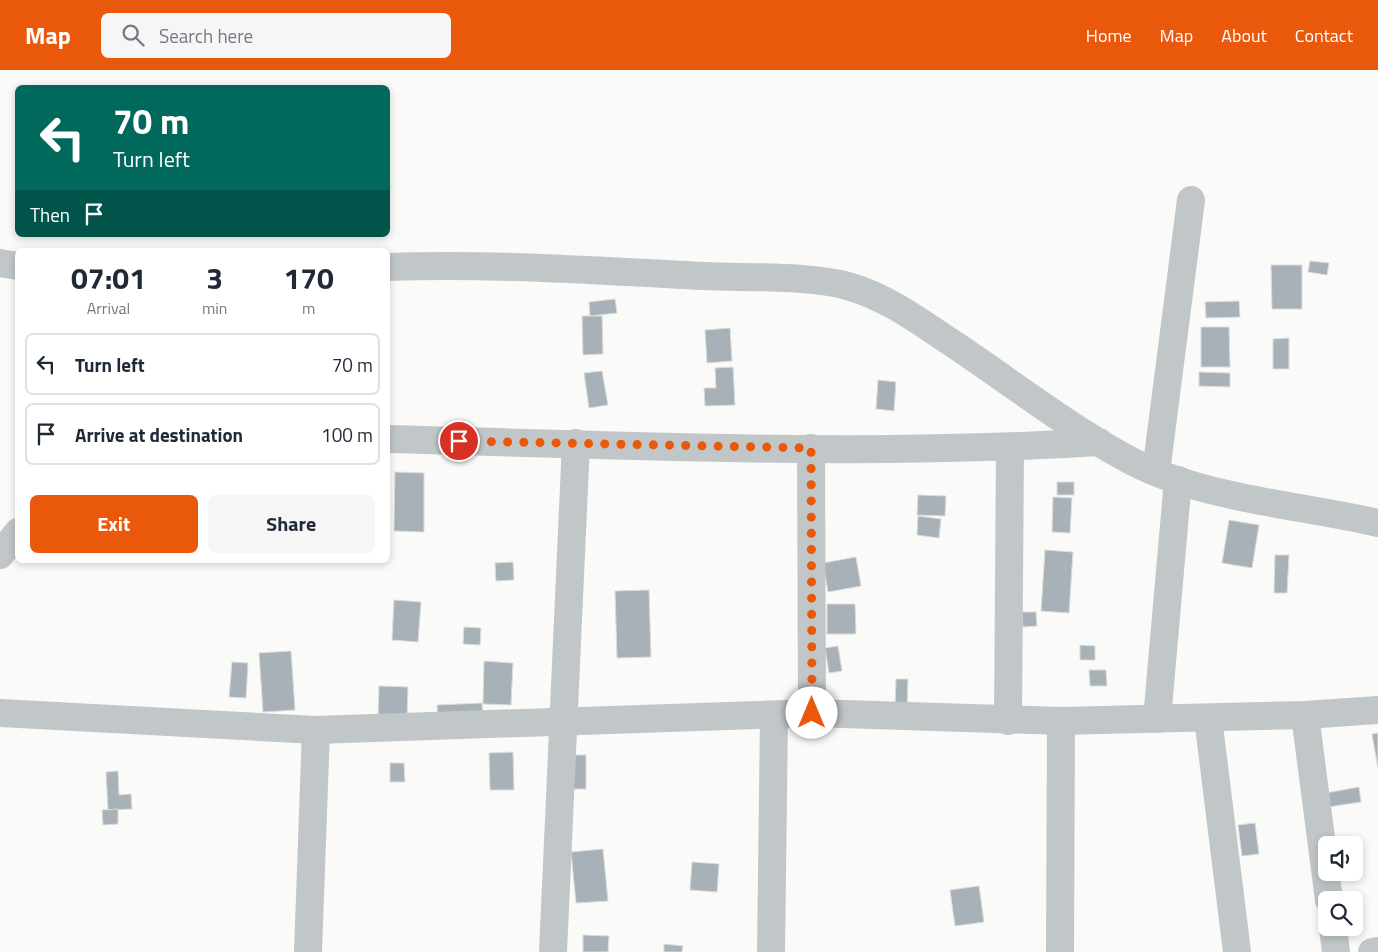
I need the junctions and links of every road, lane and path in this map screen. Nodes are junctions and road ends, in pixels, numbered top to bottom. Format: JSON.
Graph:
{"nodes":[{"id":1,"x":1190,"y":200,"type":"dead end"},
{"id":2,"x":0,"y":263,"type":"edge"},
{"id":3,"x":15,"y":266,"type":"edge"},
{"id":4,"x":390,"y":267,"type":"edge"},
{"id":5,"x":390,"y":439,"type":"edge"},
{"id":6,"x":1099,"y":442,"type":"junction"},
{"id":7,"x":576,"y":443,"type":"junction"},
{"id":8,"x":811,"y":448,"type":"junction"},
{"id":9,"x":1010,"y":448,"type":"junction"},
{"id":10,"x":1167,"y":476,"type":"junction"},
{"id":11,"x":1378,"y":523,"type":"edge"},
{"id":12,"x":15,"y":536,"type":"edge"},
{"id":13,"x":0,"y":555,"type":"edge"},
{"id":14,"x":1378,"y":710,"type":"edge"},
{"id":15,"x":812,"y":713,"type":"junction"},
{"id":16,"x":0,"y":714,"type":"edge"},
{"id":17,"x":774,"y":715,"type":"junction"},
{"id":18,"x":1306,"y":715,"type":"junction"},
{"id":19,"x":1208,"y":718,"type":"junction"},
{"id":20,"x":1157,"y":719,"type":"junction"},
{"id":21,"x":1008,"y":721,"type":"junction"},
{"id":22,"x":1061,"y":721,"type":"junction"},
{"id":23,"x":563,"y":722,"type":"junction"},
{"id":24,"x":316,"y":730,"type":"junction"},
{"id":25,"x":1328,"y":891,"type":"edge"},
{"id":26,"x":1334,"y":936,"type":"edge"},
{"id":27,"x":1378,"y":951,"type":"edge"},
{"id":28,"x":308,"y":952,"type":"edge"},
{"id":29,"x":553,"y":952,"type":"edge"},
{"id":30,"x":771,"y":952,"type":"edge"},
{"id":31,"x":1060,"y":952,"type":"edge"},
{"id":32,"x":1237,"y":952,"type":"edge"},
{"id":33,"x":1336,"y":952,"type":"edge"},
{"id":34,"x":1372,"y":952,"type":"edge"}],
"edges":[{"from":1,"to":10,"type":"street"},
{"from":2,"to":3,"type":"street"},
{"from":4,"to":6,"type":"street"},
{"from":5,"to":7,"type":"street"},
{"from":6,"to":9,"type":"street"},
{"from":6,"to":10,"type":"street"},
{"from":7,"to":8,"type":"street"},
{"from":7,"to":23,"type":"street"},
{"from":8,"to":9,"type":"street"},
{"from":8,"to":15,"type":"street"},
{"from":9,"to":21,"type":"street"},
{"from":10,"to":11,"type":"street"},
{"from":10,"to":20,"type":"street"},
{"from":12,"to":13,"type":"street"},
{"from":14,"to":18,"type":"street"},
{"from":15,"to":17,"type":"street"},
{"from":15,"to":21,"type":"street"},
{"from":16,"to":24,"type":"street"},
{"from":17,"to":23,"type":"street"},
{"from":17,"to":30,"type":"street"},
{"from":18,"to":19,"type":"street"},
{"from":18,"to":25,"type":"street"},
{"from":19,"to":20,"type":"street"},
{"from":19,"to":32,"type":"street"},
{"from":20,"to":22,"type":"street"},
{"from":21,"to":22,"type":"street"},
{"from":22,"to":31,"type":"street"},
{"from":23,"to":24,"type":"street"},
{"from":23,"to":29,"type":"street"},
{"from":24,"to":28,"type":"street"},
{"from":26,"to":33,"type":"street"},
{"from":27,"to":34,"type":"street"}]}
